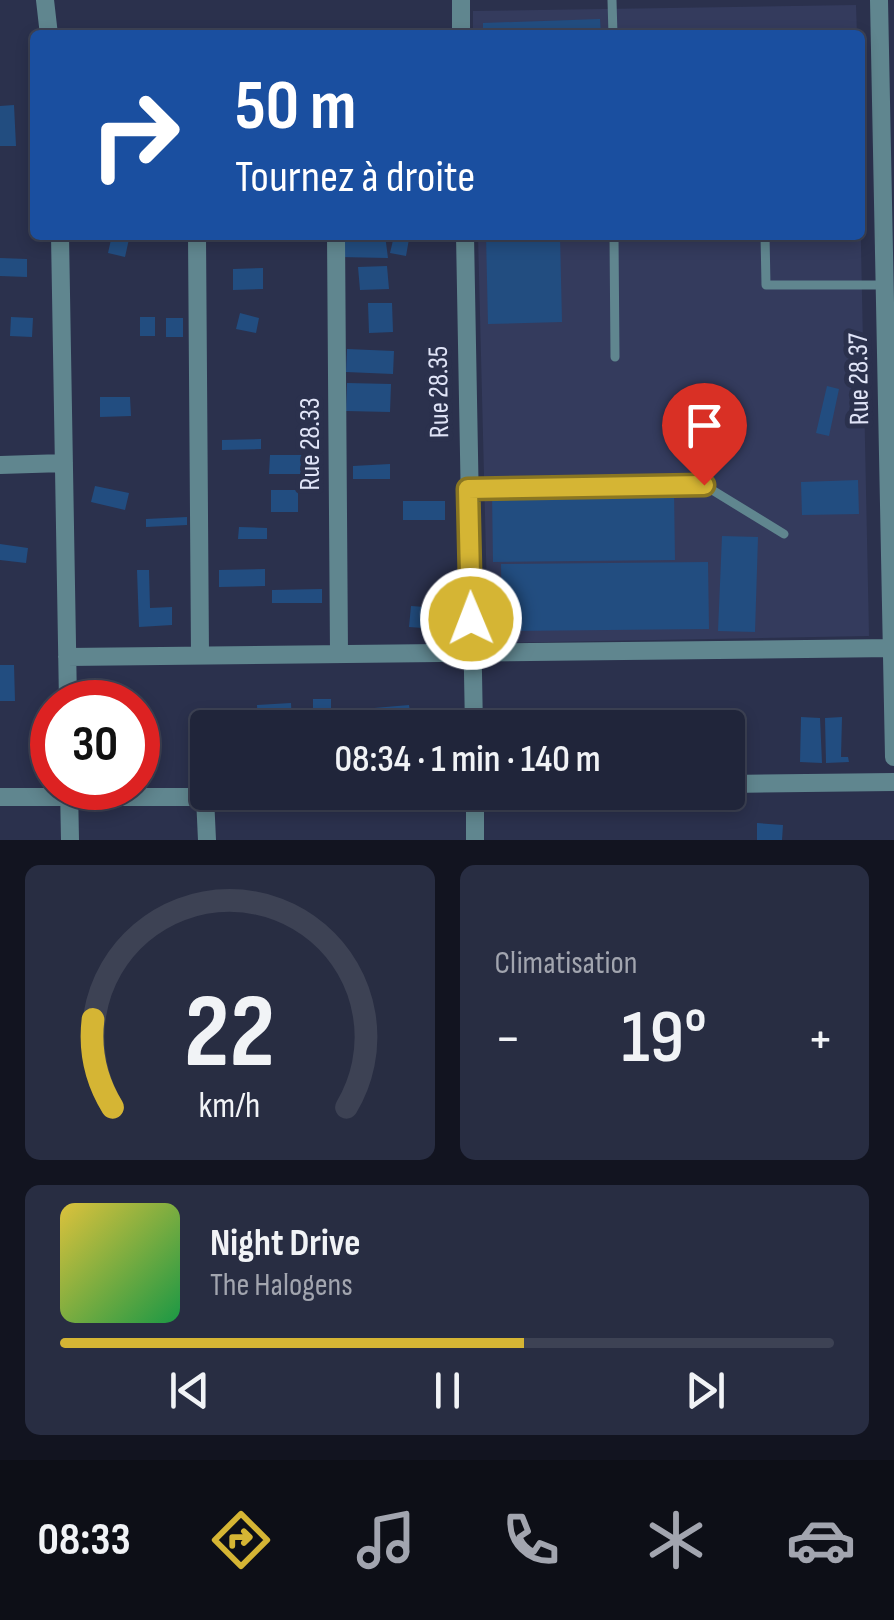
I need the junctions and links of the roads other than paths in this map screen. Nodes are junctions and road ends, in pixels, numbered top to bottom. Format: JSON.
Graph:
{"nodes":[{"id":1,"x":46,"y":0,"type":"edge"},
{"id":2,"x":461,"y":0,"type":"edge"},
{"id":3,"x":612,"y":0,"type":"edge"},
{"id":4,"x":879,"y":0,"type":"edge"},
{"id":5,"x":49,"y":30,"type":"edge"},
{"id":6,"x":461,"y":30,"type":"edge"},
{"id":7,"x":613,"y":30,"type":"edge"},
{"id":8,"x":888,"y":120,"type":"edge"},
{"id":9,"x":60,"y":240,"type":"edge"},
{"id":10,"x":197,"y":240,"type":"edge"},
{"id":11,"x":336,"y":240,"type":"edge"},
{"id":12,"x":464,"y":240,"type":"edge"},
{"id":13,"x":614,"y":240,"type":"edge"},
{"id":14,"x":764,"y":240,"type":"edge"},
{"id":15,"x":884,"y":284,"type":"junction"},
{"id":16,"x":615,"y":357,"type":"dead end"},
{"id":17,"x":64,"y":463,"type":"junction"},
{"id":18,"x":0,"y":465,"type":"edge"},
{"id":19,"x":468,"y":489,"type":"junction"},
{"id":20,"x":784,"y":534,"type":"dead end"},
{"id":21,"x":893,"y":648,"type":"edge"},
{"id":22,"x":472,"y":652,"type":"junction"},
{"id":23,"x":338,"y":653,"type":"junction"},
{"id":24,"x":200,"y":655,"type":"junction"},
{"id":25,"x":67,"y":657,"type":"junction"},
{"id":26,"x":68,"y":680,"type":"edge"},
{"id":27,"x":474,"y":710,"type":"edge"},
{"id":28,"x":894,"y":757,"type":"edge"},
{"id":29,"x":894,"y":782,"type":"edge"},
{"id":30,"x":745,"y":784,"type":"edge"},
{"id":31,"x":30,"y":795,"type":"edge"},
{"id":32,"x":160,"y":795,"type":"edge"},
{"id":33,"x":190,"y":796,"type":"edge"},
{"id":34,"x":0,"y":797,"type":"edge"},
{"id":35,"x":69,"y":810,"type":"edge"},
{"id":36,"x":206,"y":810,"type":"edge"},
{"id":37,"x":475,"y":810,"type":"edge"},
{"id":38,"x":70,"y":840,"type":"edge"},
{"id":39,"x":207,"y":840,"type":"edge"},
{"id":40,"x":475,"y":840,"type":"edge"}],
"edges":[{"from":1,"to":5,"type":"street"},
{"from":2,"to":6,"type":"street"},
{"from":3,"to":7,"type":"lane"},
{"from":4,"to":8,"type":"street","name":"Rue 28.37"},
{"from":8,"to":15,"type":"street","name":"Rue 28.37"},
{"from":9,"to":17,"type":"street"},
{"from":10,"to":24,"type":"street"},
{"from":11,"to":23,"type":"street","name":"Rue 28.33"},
{"from":12,"to":19,"type":"street","name":"Rue 28.35"},
{"from":13,"to":16,"type":"lane"},
{"from":14,"to":15,"type":"lane"},
{"from":15,"to":21,"type":"street","name":"Rue 28.37"},
{"from":17,"to":18,"type":"street"},
{"from":17,"to":25,"type":"street"},
{"from":19,"to":20,"type":"lane"},
{"from":19,"to":22,"type":"street","name":"Rue 28.35"},
{"from":21,"to":22,"type":"street"},
{"from":21,"to":28,"type":"street","name":"Rue 28.37"},
{"from":22,"to":23,"type":"street"},
{"from":22,"to":27,"type":"street","name":"Rue 28.35"},
{"from":23,"to":24,"type":"street"},
{"from":24,"to":25,"type":"street"},
{"from":25,"to":26,"type":"street"},
{"from":29,"to":30,"type":"street"},
{"from":31,"to":34,"type":"street"},
{"from":32,"to":33,"type":"street"},
{"from":35,"to":38,"type":"street"},
{"from":36,"to":39,"type":"street"},
{"from":37,"to":40,"type":"street"}]}
